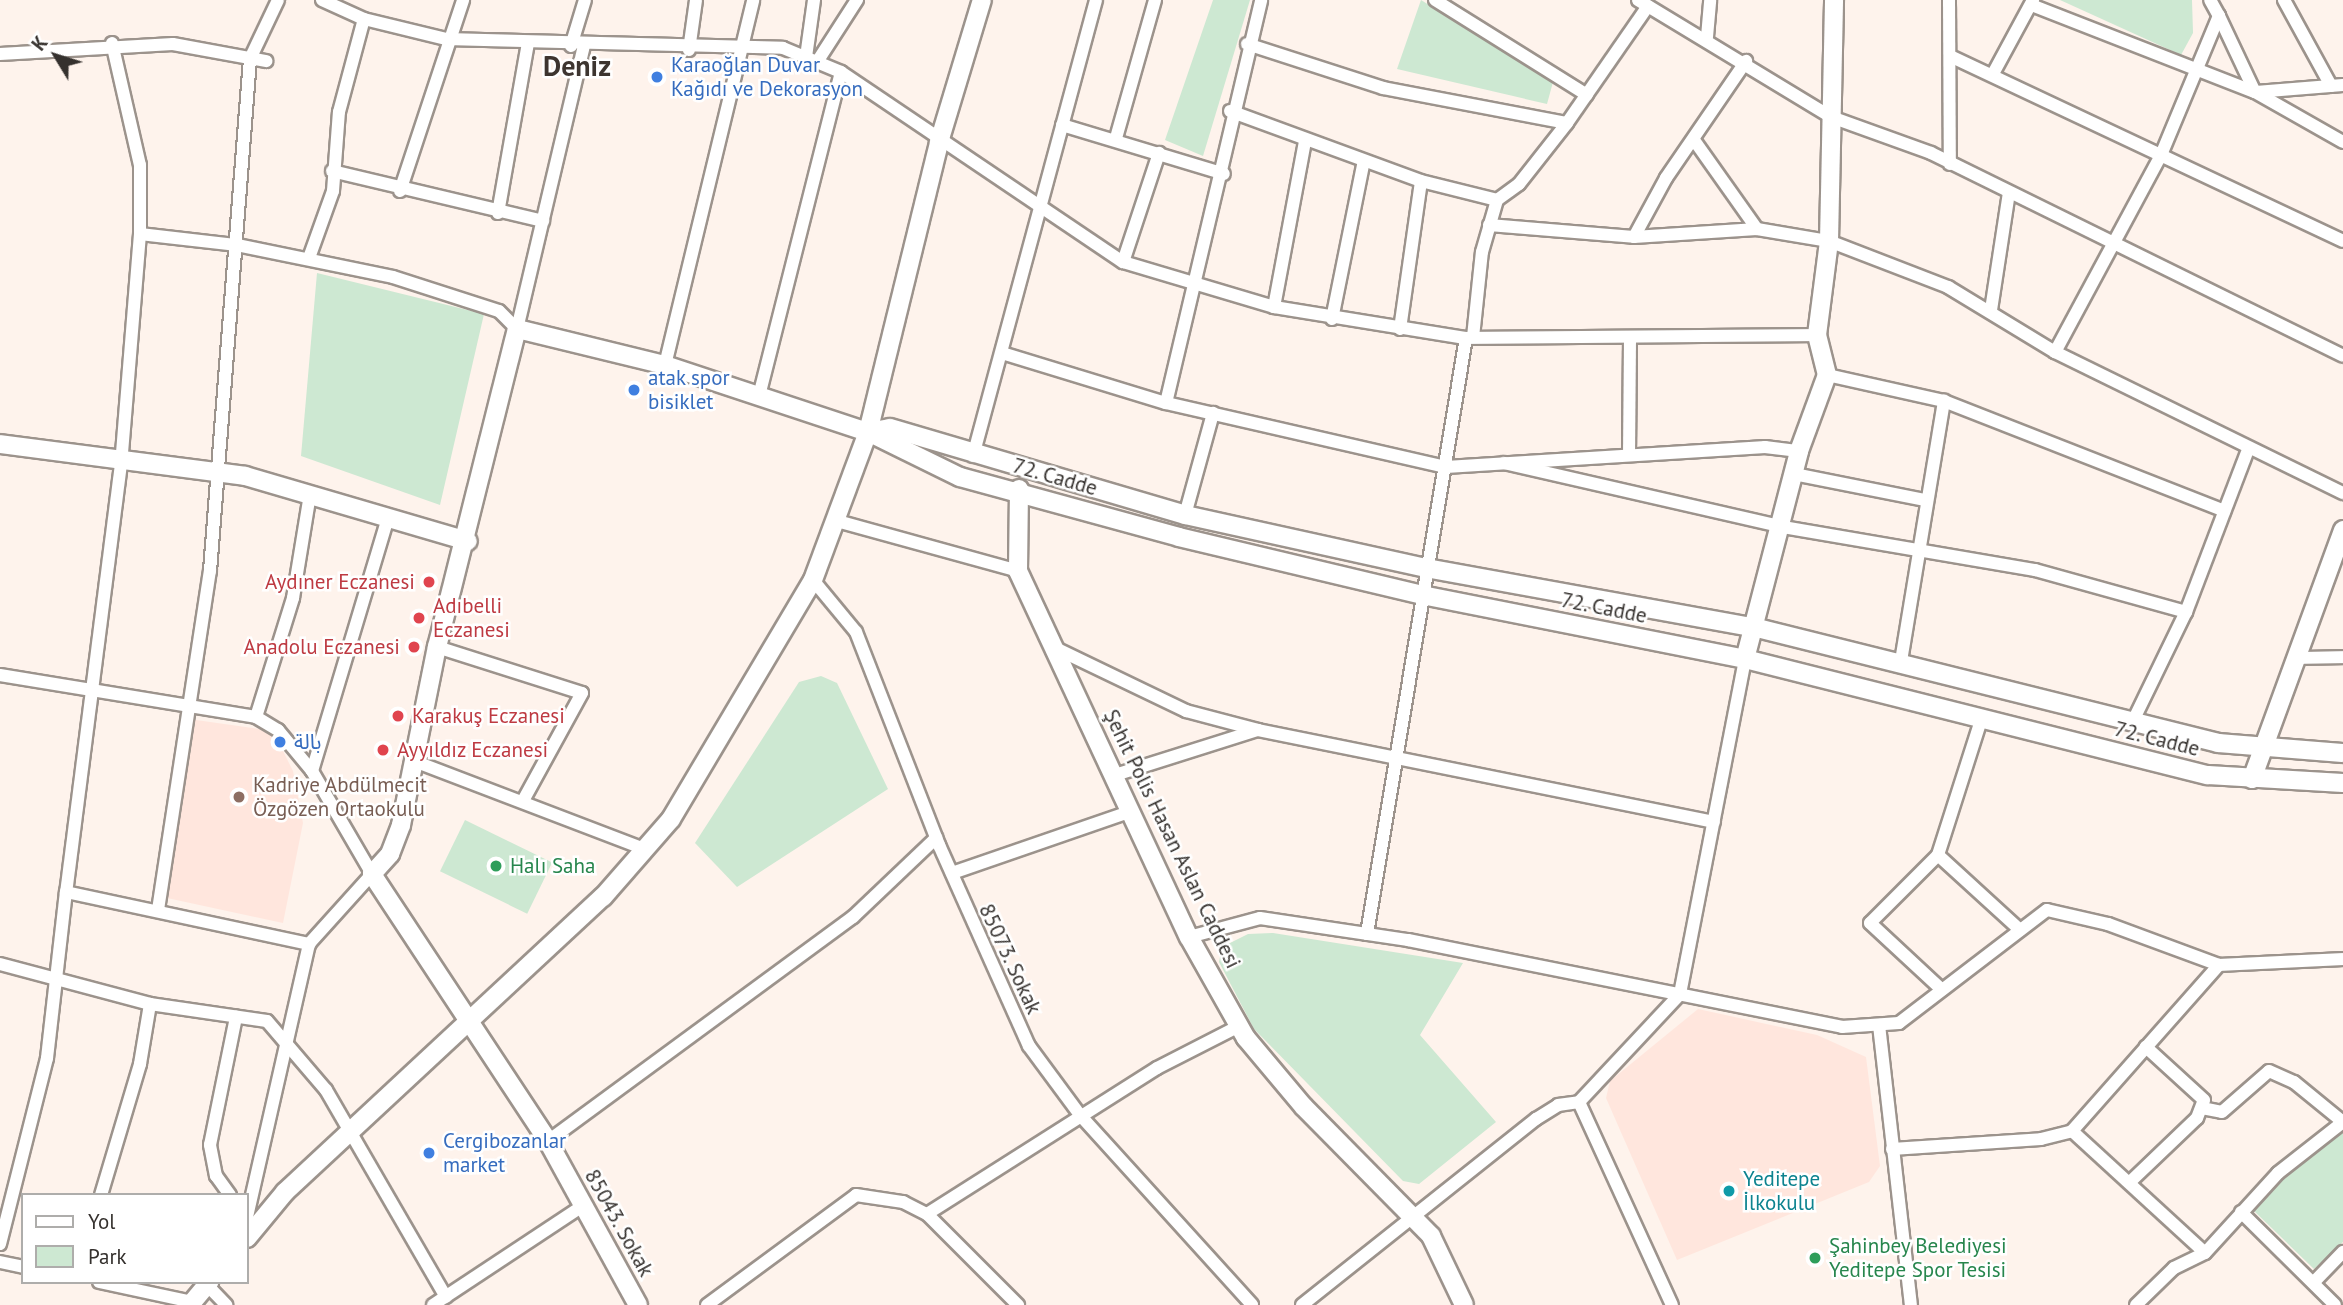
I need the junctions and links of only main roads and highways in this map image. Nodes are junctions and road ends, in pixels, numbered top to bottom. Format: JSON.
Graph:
{"nodes":[{"id":1,"x":982,"y":0,"type":"edge"},
{"id":2,"x":1834,"y":0,"type":"edge"},
{"id":3,"x":868,"y":432,"type":"junction"},
{"id":4,"x":0,"y":444,"type":"edge"},
{"id":5,"x":1020,"y":489,"type":"junction"},
{"id":6,"x":2343,"y":530,"type":"edge"},
{"id":7,"x":468,"y":541,"type":"junction"},
{"id":8,"x":2338,"y":559,"type":"edge"},
{"id":9,"x":1757,"y":628,"type":"junction"},
{"id":10,"x":1745,"y":659,"type":"junction"},
{"id":11,"x":2264,"y":750,"type":"junction"},
{"id":12,"x":2343,"y":752,"type":"edge"},
{"id":13,"x":2252,"y":779,"type":"junction"},
{"id":14,"x":2343,"y":783,"type":"edge"},
{"id":15,"x":469,"y":1022,"type":"junction"},
{"id":16,"x":248,"y":1237,"type":"edge"},
{"id":17,"x":208,"y":1284,"type":"edge"},
{"id":18,"x":191,"y":1304,"type":"edge"},
{"id":19,"x":638,"y":1305,"type":"edge"},
{"id":20,"x":1464,"y":1305,"type":"edge"}],
"edges":[{"from":1,"to":3,"type":"main road"},
{"from":2,"to":9,"type":"main road"},
{"from":3,"to":5,"type":"main road","name":"72. Cadde"},
{"from":3,"to":7,"type":"main road"},
{"from":3,"to":9,"type":"main road"},
{"from":3,"to":15,"type":"main road"},
{"from":4,"to":7,"type":"main road"},
{"from":5,"to":10,"type":"main road","name":"72. Cadde"},
{"from":5,"to":20,"type":"main road","name":"Şehit Polis Hasan Aslan Caddesi"},
{"from":6,"to":8,"type":"main road"},
{"from":7,"to":15,"type":"main road","name":"85043. Sokak"},
{"from":8,"to":11,"type":"main road"},
{"from":9,"to":10,"type":"main road"},
{"from":9,"to":11,"type":"main road"},
{"from":10,"to":13,"type":"main road","name":"72. Cadde"},
{"from":11,"to":12,"type":"main road"},
{"from":11,"to":13,"type":"main road"},
{"from":13,"to":14,"type":"main road","name":"72. Cadde"},
{"from":15,"to":16,"type":"main road"},
{"from":15,"to":19,"type":"main road","name":"85043. Sokak"},
{"from":17,"to":18,"type":"main road"}]}
